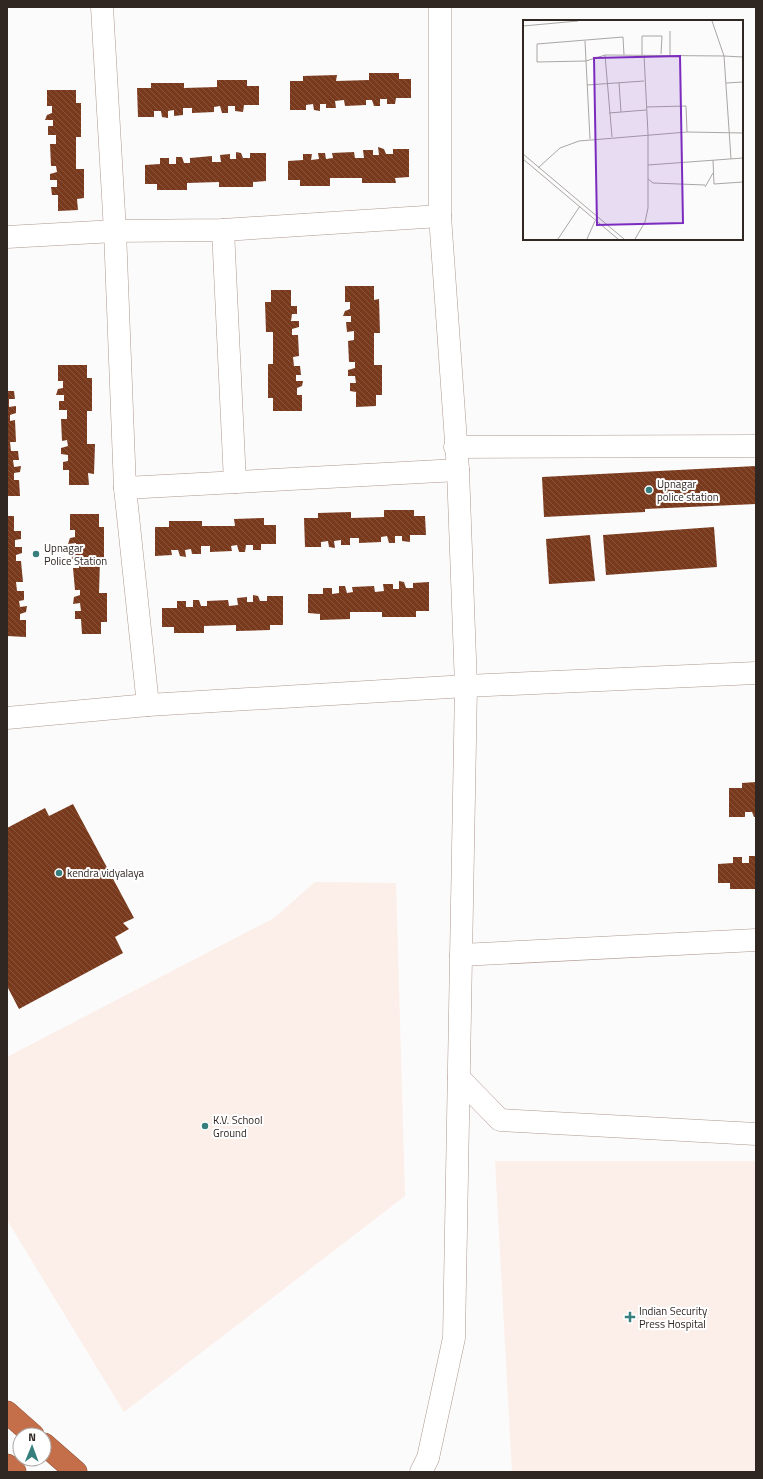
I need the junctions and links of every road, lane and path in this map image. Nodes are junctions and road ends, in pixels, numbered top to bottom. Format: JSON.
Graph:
{"nodes":[{"id":1,"x":102,"y":7,"type":"edge"},
{"id":2,"x":440,"y":7,"type":"edge"},
{"id":3,"x":440,"y":216,"type":"junction"},
{"id":4,"x":223,"y":230,"type":"junction"},
{"id":5,"x":115,"y":231,"type":"junction"},
{"id":6,"x":7,"y":237,"type":"edge"},
{"id":7,"x":756,"y":446,"type":"edge"},
{"id":8,"x":455,"y":447,"type":"junction"},
{"id":9,"x":458,"y":470,"type":"junction"},
{"id":10,"x":235,"y":482,"type":"junction"},
{"id":11,"x":125,"y":488,"type":"junction"},
{"id":12,"x":756,"y":673,"type":"edge"},
{"id":13,"x":466,"y":686,"type":"junction"},
{"id":14,"x":148,"y":705,"type":"junction"},
{"id":15,"x":7,"y":718,"type":"edge"},
{"id":16,"x":756,"y":940,"type":"edge"},
{"id":17,"x":461,"y":955,"type":"junction"},
{"id":18,"x":459,"y":1078,"type":"junction"},
{"id":19,"x":756,"y":1134,"type":"edge"},
{"id":20,"x":7,"y":1412,"type":"edge"},
{"id":21,"x":25,"y":1427,"type":"edge"},
{"id":22,"x":52,"y":1451,"type":"edge"},
{"id":23,"x":7,"y":1465,"type":"edge"},
{"id":24,"x":15,"y":1472,"type":"edge"},
{"id":25,"x":76,"y":1472,"type":"edge"},
{"id":26,"x":421,"y":1472,"type":"edge"}],
"edges":[{"from":1,"to":5,"type":"street"},
{"from":2,"to":3,"type":"street"},
{"from":3,"to":4,"type":"street"},
{"from":3,"to":8,"type":"street"},
{"from":4,"to":5,"type":"street"},
{"from":4,"to":10,"type":"street"},
{"from":5,"to":6,"type":"street"},
{"from":5,"to":11,"type":"street"},
{"from":7,"to":8,"type":"street"},
{"from":8,"to":9,"type":"street"},
{"from":9,"to":10,"type":"street"},
{"from":9,"to":13,"type":"street"},
{"from":10,"to":11,"type":"street"},
{"from":11,"to":14,"type":"street"},
{"from":12,"to":13,"type":"street"},
{"from":13,"to":14,"type":"street"},
{"from":13,"to":17,"type":"street"},
{"from":14,"to":15,"type":"street"},
{"from":16,"to":17,"type":"street"},
{"from":17,"to":18,"type":"street"},
{"from":18,"to":19,"type":"street"},
{"from":18,"to":26,"type":"street"},
{"from":20,"to":21,"type":"highway"},
{"from":22,"to":25,"type":"highway"},
{"from":23,"to":24,"type":"highway"}]}
